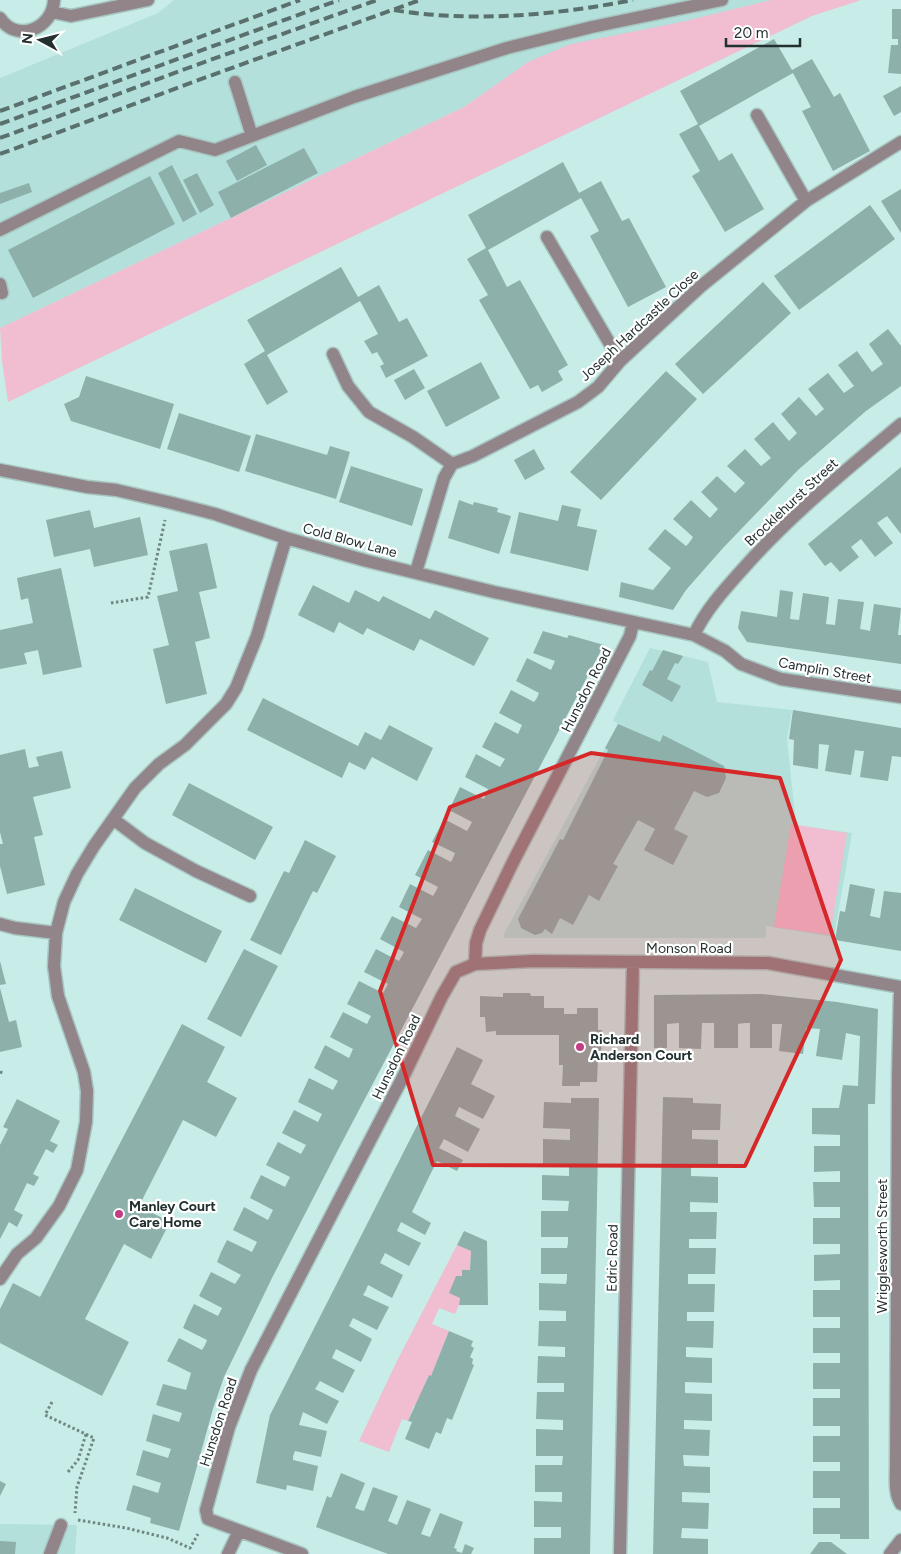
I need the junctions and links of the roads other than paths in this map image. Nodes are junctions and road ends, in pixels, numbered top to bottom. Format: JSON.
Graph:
{"nodes":[{"id":1,"x":148,"y":0,"type":"edge"},
{"id":2,"x":722,"y":0,"type":"edge"},
{"id":3,"x":53,"y":6,"type":"edge"},
{"id":4,"x":0,"y":18,"type":"edge"},
{"id":5,"x":235,"y":82,"type":"dead end"},
{"id":6,"x":757,"y":114,"type":"dead end"},
{"id":7,"x":252,"y":136,"type":"junction"},
{"id":8,"x":901,"y":142,"type":"edge"},
{"id":9,"x":806,"y":201,"type":"junction"},
{"id":10,"x":0,"y":230,"type":"edge"},
{"id":11,"x":547,"y":238,"type":"dead end"},
{"id":12,"x":333,"y":354,"type":"dead end"},
{"id":13,"x":620,"y":361,"type":"junction"},
{"id":14,"x":901,"y":424,"type":"edge"},
{"id":15,"x":452,"y":464,"type":"junction"},
{"id":16,"x":0,"y":470,"type":"edge"},
{"id":17,"x":286,"y":538,"type":"junction"},
{"id":18,"x":416,"y":572,"type":"junction"},
{"id":19,"x":633,"y":622,"type":"junction"},
{"id":20,"x":694,"y":636,"type":"junction"},
{"id":21,"x":901,"y":697,"type":"edge"},
{"id":22,"x":113,"y":818,"type":"junction"},
{"id":23,"x":250,"y":896,"type":"dead end"},
{"id":24,"x":0,"y":924,"type":"edge"},
{"id":25,"x":56,"y":933,"type":"junction"},
{"id":26,"x":632,"y":962,"type":"junction"},
{"id":27,"x":475,"y":964,"type":"junction"},
{"id":28,"x":901,"y":987,"type":"edge"},
{"id":29,"x":0,"y":1279,"type":"edge"},
{"id":30,"x":901,"y":1504,"type":"edge"},
{"id":31,"x":61,"y":1525,"type":"dead end"},
{"id":32,"x":239,"y":1531,"type":"junction"},
{"id":33,"x":901,"y":1540,"type":"edge"},
{"id":34,"x":50,"y":1554,"type":"edge"},
{"id":35,"x":228,"y":1554,"type":"edge"},
{"id":36,"x":302,"y":1554,"type":"edge"},
{"id":37,"x":620,"y":1554,"type":"edge"},
{"id":38,"x":890,"y":1554,"type":"edge"}],
"edges":[{"from":1,"to":3,"type":"street"},
{"from":2,"to":7,"type":"street"},
{"from":3,"to":4,"type":"street"},
{"from":5,"to":7,"type":"street"},
{"from":6,"to":9,"type":"street"},
{"from":7,"to":10,"type":"street"},
{"from":8,"to":9,"type":"street","name":"Joseph Hardcastle Close"},
{"from":9,"to":13,"type":"street","name":"Joseph Hardcastle Close"},
{"from":11,"to":13,"type":"street"},
{"from":12,"to":15,"type":"street"},
{"from":13,"to":15,"type":"street","name":"Joseph Hardcastle Close"},
{"from":14,"to":20,"type":"street","name":"Brocklehurst Street"},
{"from":15,"to":18,"type":"street"},
{"from":16,"to":17,"type":"street","name":"Cold Blow Lane"},
{"from":17,"to":18,"type":"street","name":"Cold Blow Lane"},
{"from":17,"to":22,"type":"street"},
{"from":18,"to":19,"type":"street","name":"Cold Blow Lane"},
{"from":19,"to":20,"type":"street","name":"Cold Blow Lane"},
{"from":19,"to":27,"type":"street","name":"Hunsdon Road"},
{"from":20,"to":21,"type":"street","name":"Camplin Street"},
{"from":22,"to":23,"type":"street"},
{"from":22,"to":25,"type":"street"},
{"from":24,"to":25,"type":"street"},
{"from":25,"to":29,"type":"street"},
{"from":26,"to":27,"type":"street","name":"Monson Road"},
{"from":26,"to":28,"type":"street","name":"Monson Road"},
{"from":26,"to":37,"type":"street","name":"Edric Road"},
{"from":27,"to":32,"type":"street","name":"Hunsdon Road"},
{"from":28,"to":30,"type":"street","name":"Wrigglesworth Street"},
{"from":31,"to":34,"type":"street"},
{"from":32,"to":35,"type":"street"},
{"from":32,"to":36,"type":"street"},
{"from":33,"to":38,"type":"street"}]}
